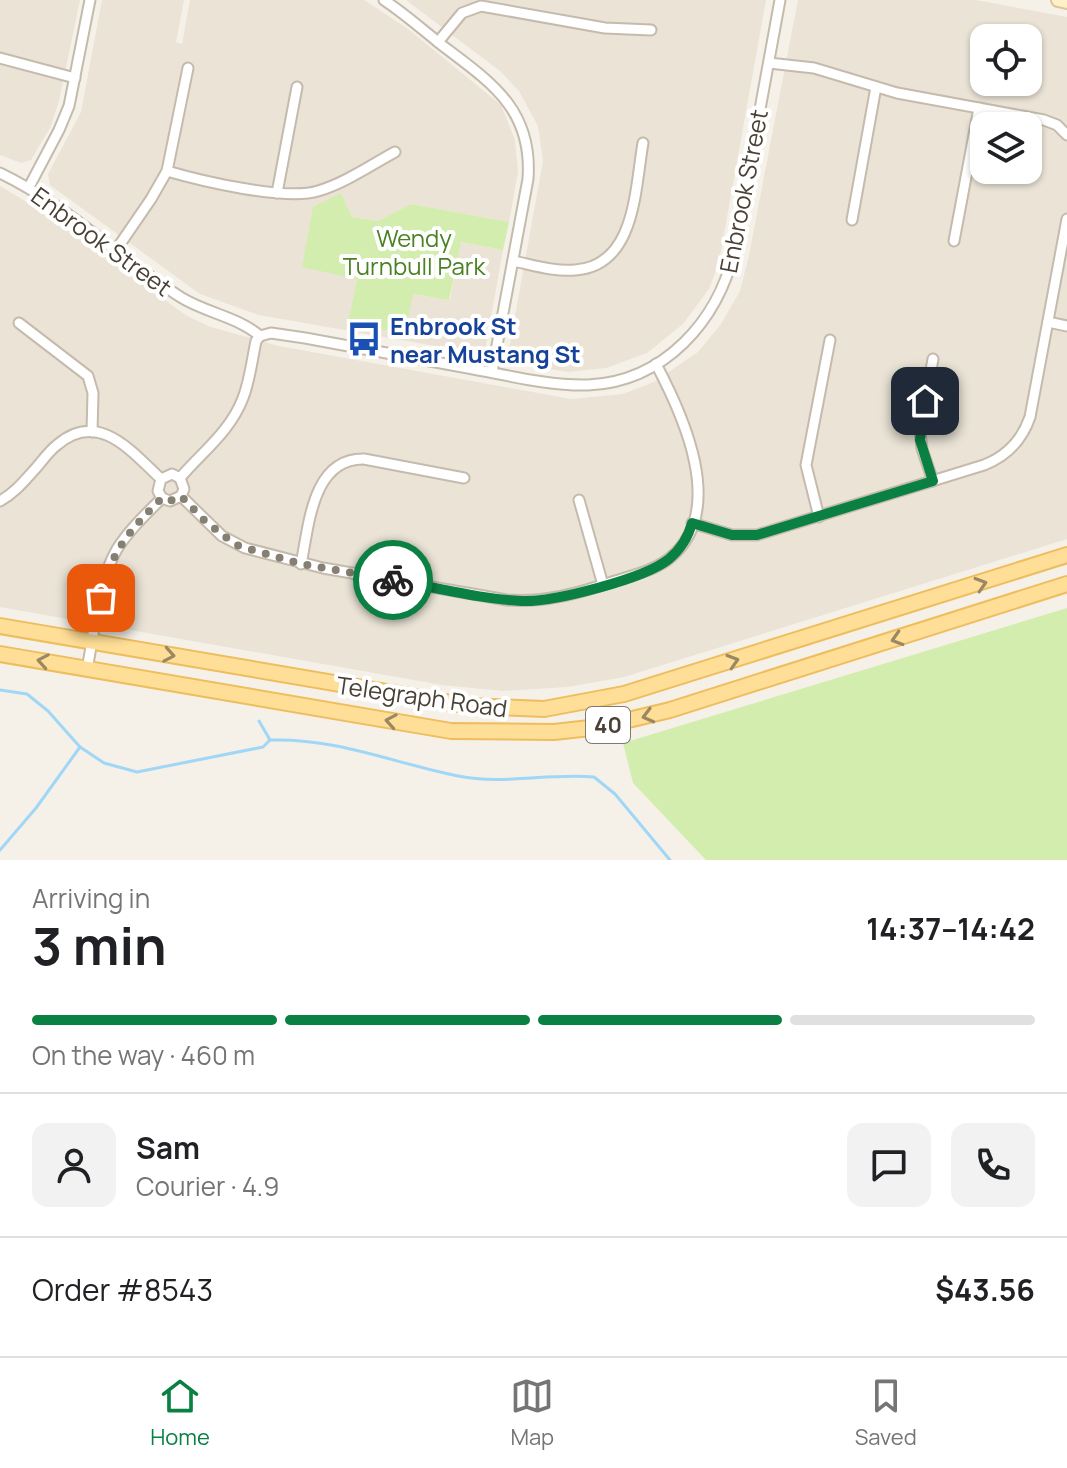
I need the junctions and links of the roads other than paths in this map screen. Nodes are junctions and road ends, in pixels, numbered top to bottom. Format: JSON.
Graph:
{"nodes":[{"id":1,"x":90,"y":0,"type":"edge"},
{"id":2,"x":384,"y":0,"type":"edge"},
{"id":3,"x":780,"y":0,"type":"edge"},
{"id":4,"x":1058,"y":0,"type":"edge"},
{"id":5,"x":1067,"y":2,"type":"edge"},
{"id":6,"x":651,"y":30,"type":"dead end"},
{"id":7,"x":438,"y":42,"type":"junction"},
{"id":8,"x":0,"y":58,"type":"edge"},
{"id":9,"x":769,"y":63,"type":"junction"},
{"id":10,"x":188,"y":68,"type":"dead end"},
{"id":11,"x":75,"y":78,"type":"junction"},
{"id":12,"x":297,"y":87,"type":"dead end"},
{"id":13,"x":876,"y":87,"type":"junction"},
{"id":14,"x":979,"y":108,"type":"junction"},
{"id":15,"x":1067,"y":135,"type":"edge"},
{"id":16,"x":643,"y":143,"type":"dead end"},
{"id":17,"x":395,"y":152,"type":"dead end"},
{"id":18,"x":167,"y":171,"type":"junction"},
{"id":19,"x":0,"y":173,"type":"edge"},
{"id":20,"x":29,"y":187,"type":"junction"},
{"id":21,"x":277,"y":193,"type":"junction"},
{"id":22,"x":1067,"y":219,"type":"edge"},
{"id":23,"x":852,"y":220,"type":"dead end"},
{"id":24,"x":954,"y":241,"type":"dead end"},
{"id":25,"x":116,"y":250,"type":"junction"},
{"id":26,"x":513,"y":261,"type":"junction"},
{"id":27,"x":1048,"y":322,"type":"junction"},
{"id":28,"x":19,"y":323,"type":"dead end"},
{"id":29,"x":1067,"y":326,"type":"edge"},
{"id":30,"x":260,"y":336,"type":"junction"},
{"id":31,"x":830,"y":340,"type":"dead end"},
{"id":32,"x":933,"y":359,"type":"dead end"},
{"id":33,"x":656,"y":364,"type":"junction"},
{"id":34,"x":492,"y":372,"type":"junction"},
{"id":35,"x":92,"y":432,"type":"junction"},
{"id":36,"x":180,"y":478,"type":"junction"},
{"id":37,"x":464,"y":478,"type":"dead end"},
{"id":38,"x":161,"y":479,"type":"junction"},
{"id":39,"x":933,"y":481,"type":"junction"},
{"id":40,"x":181,"y":496,"type":"junction"},
{"id":41,"x":162,"y":498,"type":"junction"},
{"id":42,"x":579,"y":500,"type":"dead end"},
{"id":43,"x":0,"y":501,"type":"edge"},
{"id":44,"x":819,"y":517,"type":"junction"},
{"id":45,"x":692,"y":523,"type":"junction"},
{"id":46,"x":1067,"y":555,"type":"edge"},
{"id":47,"x":301,"y":564,"type":"junction"},
{"id":48,"x":1067,"y":584,"type":"edge"},
{"id":49,"x":603,"y":585,"type":"junction"},
{"id":50,"x":0,"y":626,"type":"edge"},
{"id":51,"x":92,"y":642,"type":"junction"},
{"id":52,"x":0,"y":654,"type":"edge"},
{"id":53,"x":87,"y":669,"type":"junction"}],
"edges":[{"from":1,"to":11,"type":"street"},
{"from":2,"to":7,"type":"street"},
{"from":3,"to":9,"type":"street","name":"Enbrook Street"},
{"from":4,"to":5,"type":"street"},
{"from":6,"to":7,"type":"street"},
{"from":7,"to":26,"type":"street"},
{"from":8,"to":11,"type":"street"},
{"from":9,"to":13,"type":"street"},
{"from":9,"to":33,"type":"street","name":"Enbrook Street"},
{"from":10,"to":18,"type":"street"},
{"from":11,"to":20,"type":"street"},
{"from":12,"to":21,"type":"street"},
{"from":13,"to":14,"type":"street"},
{"from":13,"to":23,"type":"street"},
{"from":14,"to":15,"type":"street"},
{"from":14,"to":24,"type":"street"},
{"from":16,"to":26,"type":"street"},
{"from":17,"to":21,"type":"street"},
{"from":18,"to":21,"type":"street"},
{"from":18,"to":25,"type":"street"},
{"from":19,"to":20,"type":"street","name":"Enbrook Street"},
{"from":20,"to":25,"type":"street","name":"Enbrook Street"},
{"from":22,"to":27,"type":"street"},
{"from":25,"to":30,"type":"street","name":"Enbrook Street"},
{"from":26,"to":34,"type":"street"},
{"from":27,"to":29,"type":"street"},
{"from":27,"to":39,"type":"street"},
{"from":28,"to":35,"type":"street"},
{"from":30,"to":34,"type":"street","name":"Enbrook Street"},
{"from":30,"to":36,"type":"street"},
{"from":31,"to":44,"type":"street"},
{"from":32,"to":39,"type":"street"},
{"from":33,"to":34,"type":"street","name":"Enbrook Street"},
{"from":33,"to":45,"type":"street"},
{"from":35,"to":38,"type":"street"},
{"from":35,"to":43,"type":"street"},
{"from":36,"to":38,"type":"street"},
{"from":36,"to":40,"type":"street"},
{"from":37,"to":47,"type":"street"},
{"from":38,"to":41,"type":"street"},
{"from":39,"to":44,"type":"street"},
{"from":40,"to":41,"type":"street"},
{"from":40,"to":47,"type":"street"},
{"from":41,"to":51,"type":"street"},
{"from":42,"to":49,"type":"street"},
{"from":44,"to":45,"type":"street"},
{"from":45,"to":49,"type":"street"},
{"from":51,"to":46,"type":"main road","name":"Telegraph Road","number":"40","one_way":true},
{"from":47,"to":49,"type":"street"},
{"from":48,"to":53,"type":"main road","name":"Telegraph Road","number":"40","one_way":true},
{"from":50,"to":51,"type":"main road","name":"Telegraph Road","number":"40"},
{"from":51,"to":53,"type":"street"},
{"from":53,"to":52,"type":"main road","name":"Telegraph Road","number":"40","one_way":true}]}
